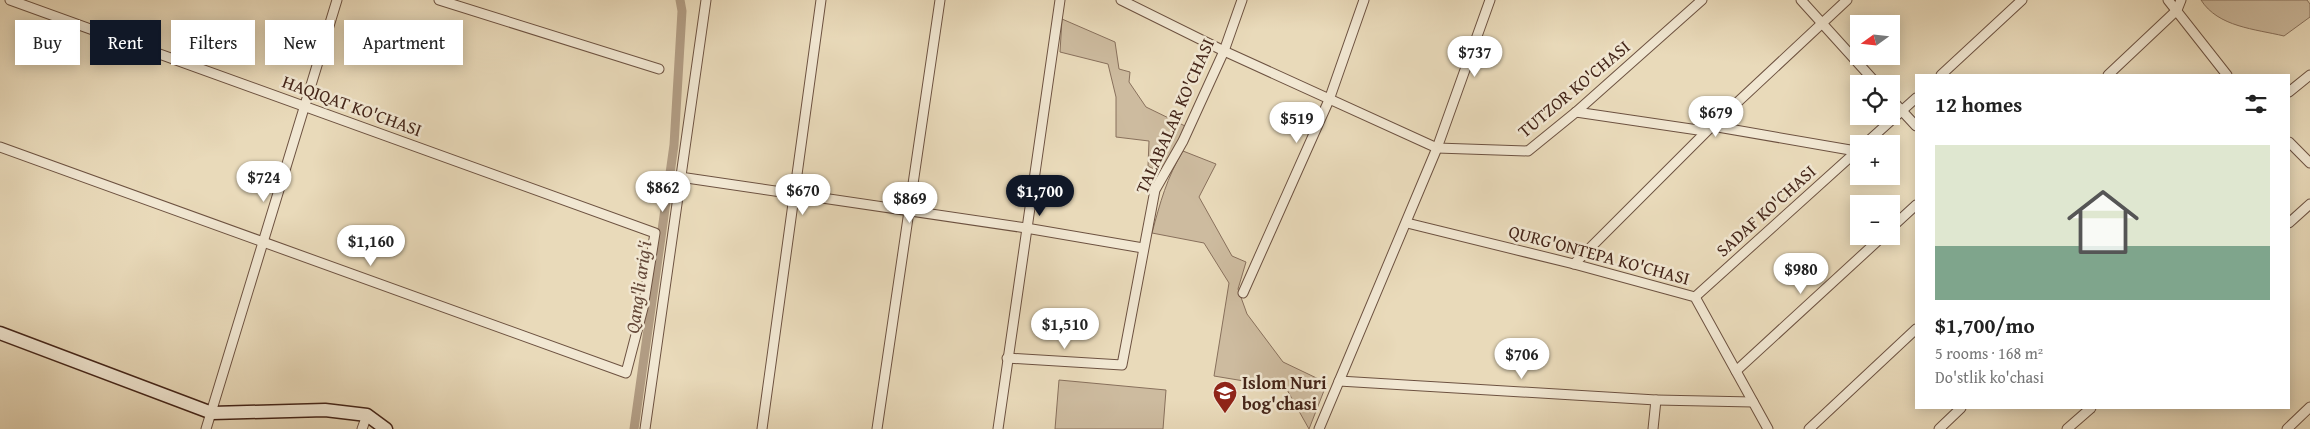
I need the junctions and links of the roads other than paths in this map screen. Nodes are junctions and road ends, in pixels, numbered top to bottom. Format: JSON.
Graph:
{"nodes":[{"id":1,"x":10,"y":0,"type":"edge"},
{"id":2,"x":337,"y":0,"type":"edge"},
{"id":3,"x":439,"y":0,"type":"edge"},
{"id":4,"x":706,"y":0,"type":"edge"},
{"id":5,"x":821,"y":0,"type":"edge"},
{"id":6,"x":940,"y":0,"type":"edge"},
{"id":7,"x":1060,"y":0,"type":"edge"},
{"id":8,"x":1121,"y":0,"type":"edge"},
{"id":9,"x":1242,"y":0,"type":"edge"},
{"id":10,"x":1364,"y":0,"type":"edge"},
{"id":11,"x":1490,"y":0,"type":"edge"},
{"id":12,"x":1702,"y":0,"type":"edge"},
{"id":13,"x":1800,"y":0,"type":"edge"},
{"id":14,"x":1847,"y":0,"type":"edge"},
{"id":15,"x":2022,"y":0,"type":"edge"},
{"id":16,"x":2168,"y":0,"type":"edge"},
{"id":17,"x":2181,"y":0,"type":"edge"},
{"id":18,"x":2176,"y":10,"type":"junction"},
{"id":19,"x":1822,"y":23,"type":"junction"},
{"id":20,"x":1224,"y":51,"type":"junction"},
{"id":21,"x":659,"y":69,"type":"dead end"},
{"id":22,"x":1942,"y":74,"type":"edge"},
{"id":23,"x":2109,"y":74,"type":"edge"},
{"id":24,"x":2227,"y":74,"type":"edge"},
{"id":25,"x":1869,"y":75,"type":"edge"},
{"id":26,"x":2310,"y":75,"type":"edge"},
{"id":27,"x":2290,"y":91,"type":"edge"},
{"id":28,"x":1915,"y":99,"type":"edge"},
{"id":29,"x":1330,"y":100,"type":"junction"},
{"id":30,"x":305,"y":106,"type":"junction"},
{"id":31,"x":1902,"y":111,"type":"junction"},
{"id":32,"x":1576,"y":112,"type":"junction"},
{"id":33,"x":1915,"y":125,"type":"edge"},
{"id":34,"x":1712,"y":126,"type":"junction"},
{"id":35,"x":1875,"y":135,"type":"edge"},
{"id":36,"x":2290,"y":143,"type":"edge"},
{"id":37,"x":0,"y":147,"type":"edge"},
{"id":38,"x":1437,"y":148,"type":"junction"},
{"id":39,"x":1850,"y":149,"type":"edge"},
{"id":40,"x":1850,"y":156,"type":"edge"},
{"id":41,"x":2310,"y":163,"type":"edge"},
{"id":42,"x":680,"y":177,"type":"junction"},
{"id":43,"x":794,"y":195,"type":"junction"},
{"id":44,"x":2310,"y":204,"type":"edge"},
{"id":45,"x":1915,"y":207,"type":"edge"},
{"id":46,"x":910,"y":212,"type":"junction"},
{"id":47,"x":1900,"y":220,"type":"edge"},
{"id":48,"x":2290,"y":222,"type":"edge"},
{"id":49,"x":1407,"y":223,"type":"junction"},
{"id":50,"x":1026,"y":228,"type":"junction"},
{"id":51,"x":264,"y":241,"type":"junction"},
{"id":52,"x":1873,"y":245,"type":"edge"},
{"id":53,"x":1143,"y":248,"type":"junction"},
{"id":54,"x":1574,"y":264,"type":"junction"},
{"id":55,"x":1243,"y":293,"type":"dead end"},
{"id":56,"x":1695,"y":297,"type":"junction"},
{"id":57,"x":1915,"y":330,"type":"edge"},
{"id":58,"x":0,"y":333,"type":"edge"},
{"id":59,"x":1007,"y":358,"type":"junction"},
{"id":60,"x":1736,"y":371,"type":"junction"},
{"id":61,"x":1339,"y":381,"type":"junction"},
{"id":62,"x":1656,"y":400,"type":"junction"},
{"id":63,"x":1753,"y":402,"type":"junction"},
{"id":64,"x":2310,"y":407,"type":"edge"},
{"id":65,"x":1960,"y":409,"type":"edge"},
{"id":66,"x":2089,"y":409,"type":"edge"},
{"id":67,"x":212,"y":413,"type":"junction"},
{"id":68,"x":367,"y":415,"type":"junction"},
{"id":69,"x":206,"y":429,"type":"edge"},
{"id":70,"x":362,"y":429,"type":"edge"},
{"id":71,"x":386,"y":429,"type":"edge"},
{"id":72,"x":644,"y":429,"type":"edge"},
{"id":73,"x":762,"y":429,"type":"edge"},
{"id":74,"x":877,"y":429,"type":"edge"},
{"id":75,"x":998,"y":429,"type":"edge"},
{"id":76,"x":1319,"y":429,"type":"edge"},
{"id":77,"x":1653,"y":429,"type":"edge"},
{"id":78,"x":1768,"y":429,"type":"edge"},
{"id":79,"x":1809,"y":429,"type":"edge"},
{"id":80,"x":1939,"y":429,"type":"edge"},
{"id":81,"x":2067,"y":429,"type":"edge"},
{"id":82,"x":2286,"y":429,"type":"edge"}],
"edges":[{"from":1,"to":30,"type":"street","name":"HAQIQAT KO'CHASI"},
{"from":2,"to":30,"type":"street"},
{"from":3,"to":21,"type":"street"},
{"from":4,"to":42,"type":"street"},
{"from":5,"to":43,"type":"street"},
{"from":6,"to":46,"type":"street"},
{"from":7,"to":50,"type":"street"},
{"from":8,"to":20,"type":"street","name":"TUTZOR KO'CHASI"},
{"from":9,"to":20,"type":"street","name":"TALABALAR KO'CHASI"},
{"from":10,"to":29,"type":"street"},
{"from":11,"to":38,"type":"street"},
{"from":12,"to":32,"type":"street","name":"TUTZOR KO'CHASI"},
{"from":13,"to":19,"type":"street"},
{"from":14,"to":19,"type":"street"},
{"from":15,"to":22,"type":"street"},
{"from":16,"to":18,"type":"street"},
{"from":17,"to":18,"type":"street"},
{"from":18,"to":23,"type":"street"},
{"from":18,"to":24,"type":"street"},
{"from":19,"to":25,"type":"street"},
{"from":19,"to":34,"type":"street"},
{"from":20,"to":29,"type":"street","name":"TUTZOR KO'CHASI"},
{"from":20,"to":53,"type":"street","name":"TALABALAR KO'CHASI"},
{"from":26,"to":27,"type":"street"},
{"from":28,"to":31,"type":"street"},
{"from":29,"to":38,"type":"street","name":"TUTZOR KO'CHASI"},
{"from":29,"to":55,"type":"street"},
{"from":30,"to":51,"type":"street"},
{"from":30,"to":51,"type":"street","name":"HAQIQAT KO'CHASI"},
{"from":31,"to":33,"type":"street"},
{"from":31,"to":35,"type":"street"},
{"from":32,"to":34,"type":"street"},
{"from":32,"to":38,"type":"street","name":"TUTZOR KO'CHASI"},
{"from":34,"to":39,"type":"street"},
{"from":34,"to":54,"type":"street"},
{"from":36,"to":41,"type":"street"},
{"from":37,"to":51,"type":"street"},
{"from":38,"to":49,"type":"street"},
{"from":40,"to":56,"type":"street","name":"SADAF KO'CHASI"},
{"from":42,"to":43,"type":"street"},
{"from":42,"to":72,"type":"street"},
{"from":43,"to":46,"type":"street"},
{"from":43,"to":73,"type":"street"},
{"from":44,"to":48,"type":"street"},
{"from":45,"to":47,"type":"street"},
{"from":46,"to":50,"type":"street"},
{"from":46,"to":74,"type":"street"},
{"from":49,"to":54,"type":"street","name":"QURG'ONTEPA KO'CHASI"},
{"from":49,"to":61,"type":"street"},
{"from":50,"to":53,"type":"street"},
{"from":50,"to":59,"type":"street"},
{"from":51,"to":67,"type":"street"},
{"from":52,"to":60,"type":"street"},
{"from":53,"to":59,"type":"street","name":"TALABALAR KO'CHASI"},
{"from":54,"to":56,"type":"street","name":"QURG'ONTEPA KO'CHASI"},
{"from":56,"to":60,"type":"street","name":"QURG'ONTEPA KO'CHASI"},
{"from":57,"to":79,"type":"street"},
{"from":58,"to":67,"type":"main road"},
{"from":59,"to":75,"type":"street"},
{"from":60,"to":63,"type":"street","name":"QURG'ONTEPA KO'CHASI"},
{"from":61,"to":62,"type":"street"},
{"from":61,"to":76,"type":"street"},
{"from":62,"to":63,"type":"street"},
{"from":62,"to":77,"type":"street"},
{"from":63,"to":78,"type":"street","name":"QURG'ONTEPA KO'CHASI"},
{"from":64,"to":82,"type":"street"},
{"from":65,"to":80,"type":"street"},
{"from":66,"to":81,"type":"street"},
{"from":67,"to":68,"type":"main road"},
{"from":67,"to":69,"type":"street"},
{"from":68,"to":70,"type":"street"},
{"from":68,"to":71,"type":"main road"}]}
